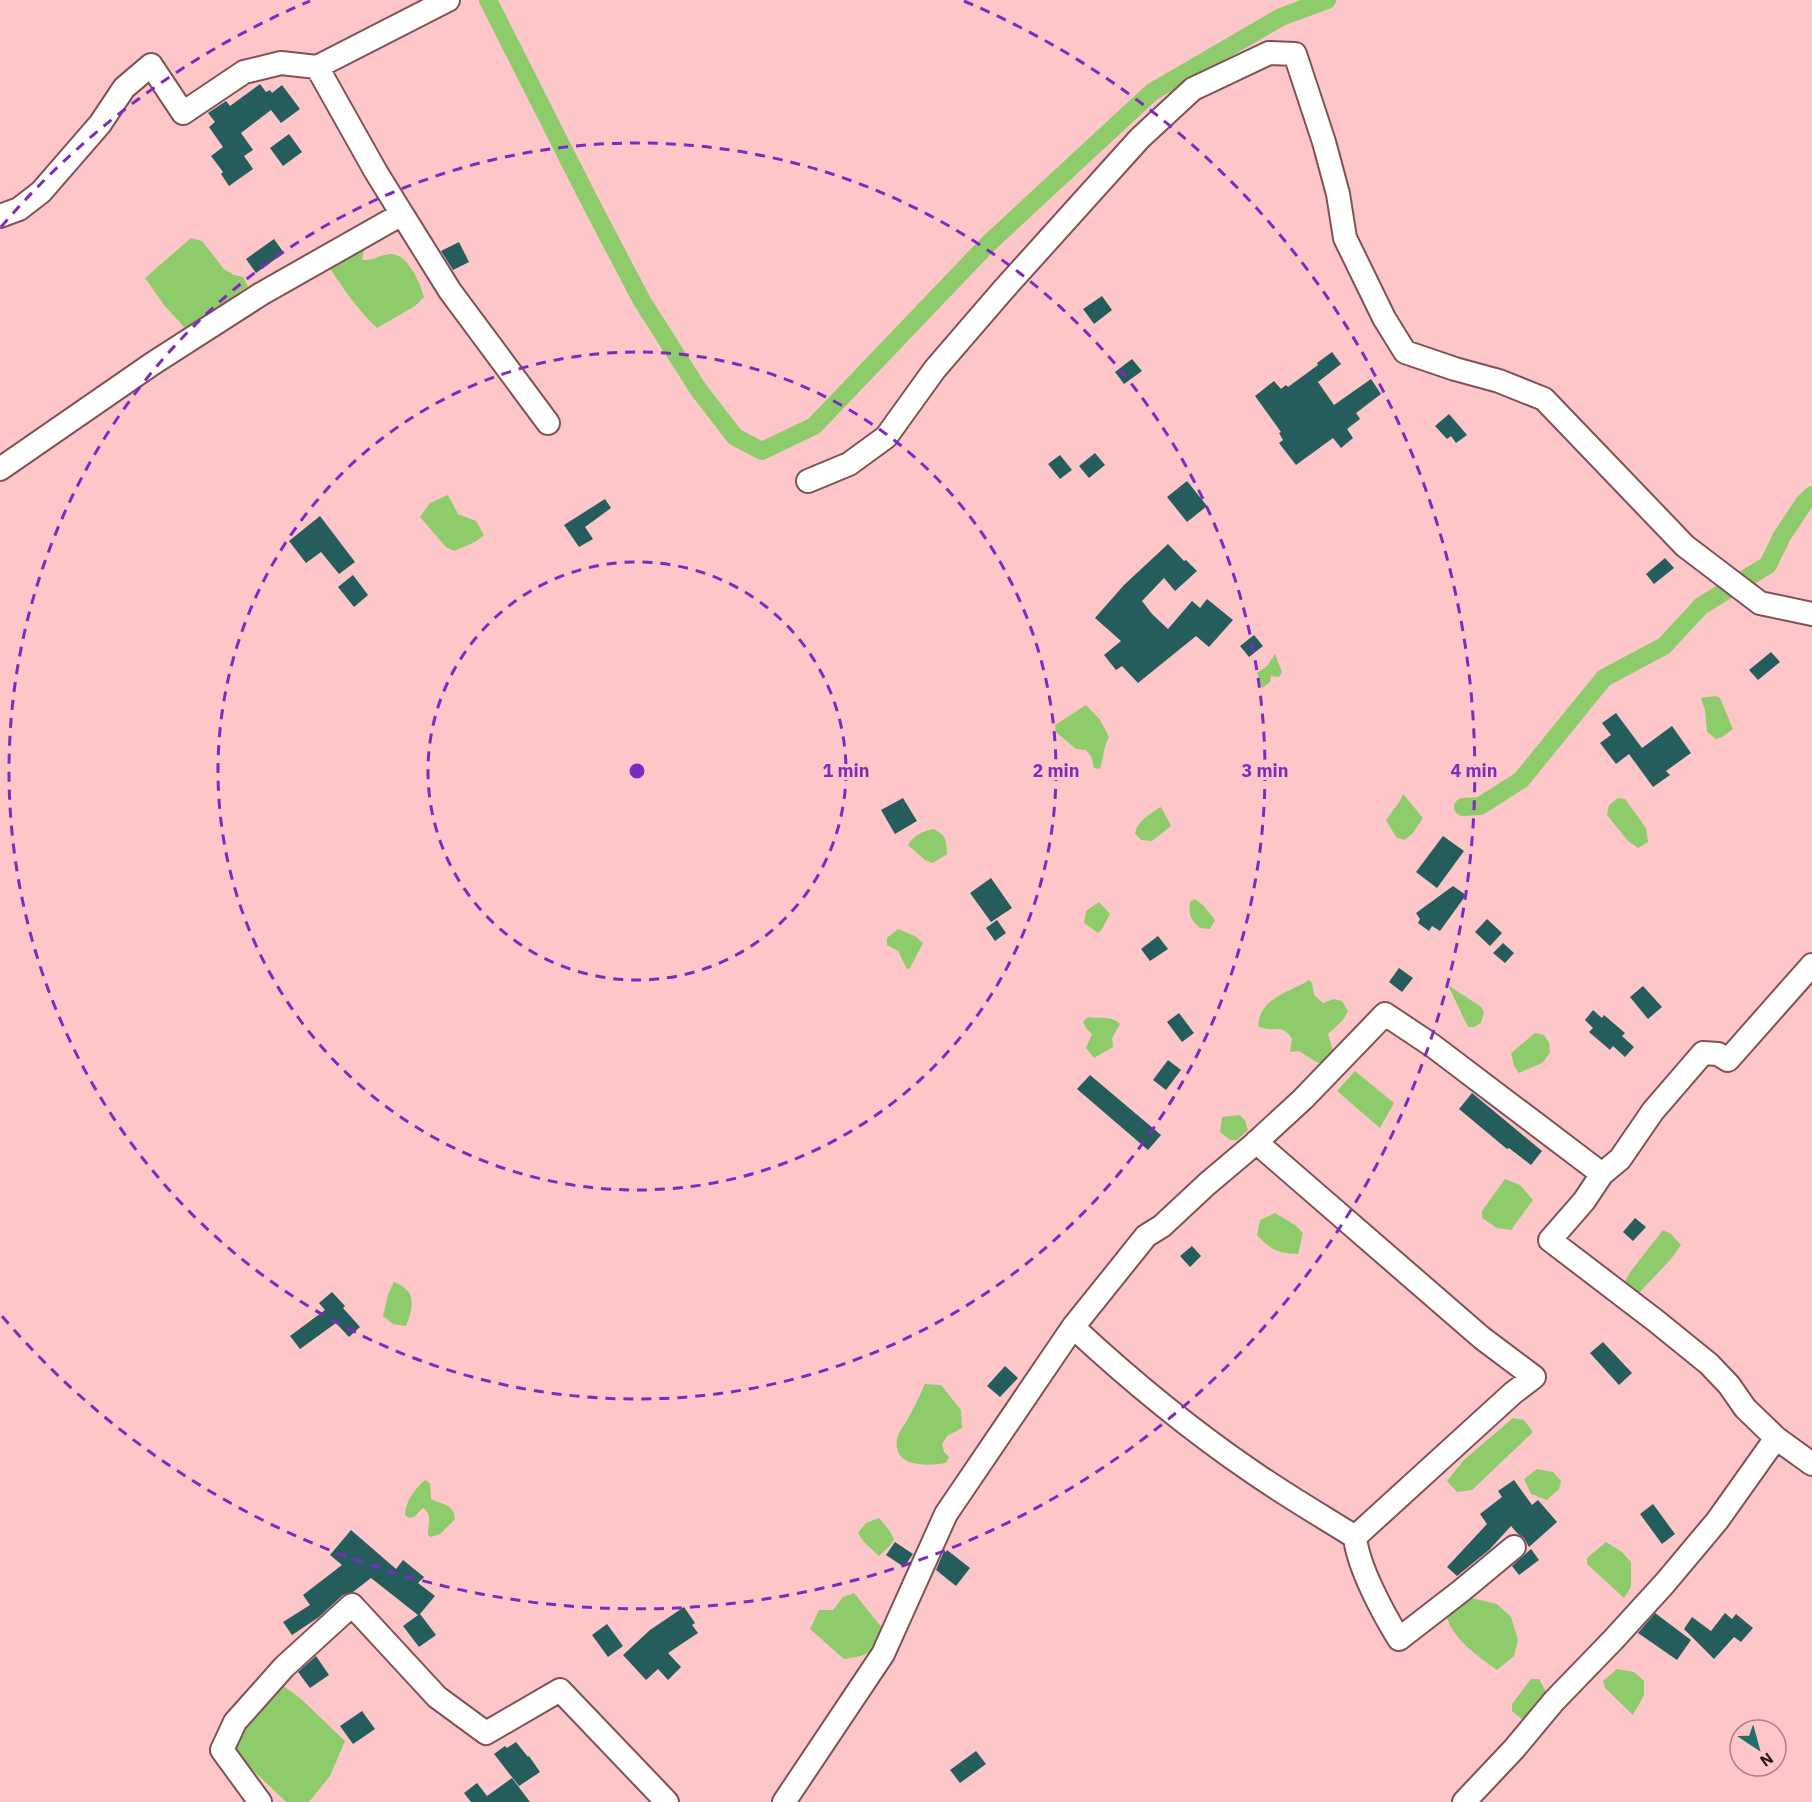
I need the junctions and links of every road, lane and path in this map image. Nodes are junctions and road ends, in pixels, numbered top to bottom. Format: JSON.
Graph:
{"nodes":[{"id":1,"x":446,"y":1,"type":"edge"},
{"id":2,"x":317,"y":68,"type":"junction"},
{"id":3,"x":402,"y":214,"type":"junction"},
{"id":4,"x":0,"y":216,"type":"edge"},
{"id":5,"x":548,"y":423,"type":"dead end"},
{"id":6,"x":0,"y":469,"type":"edge"},
{"id":7,"x":808,"y":481,"type":"dead end"},
{"id":8,"x":1812,"y":614,"type":"edge"},
{"id":9,"x":1812,"y":965,"type":"edge"},
{"id":10,"x":1257,"y":1142,"type":"junction"},
{"id":11,"x":1602,"y":1174,"type":"junction"},
{"id":12,"x":1073,"y":1327,"type":"junction"},
{"id":13,"x":1776,"y":1438,"type":"junction"},
{"id":14,"x":1812,"y":1464,"type":"edge"},
{"id":15,"x":1355,"y":1537,"type":"junction"},
{"id":16,"x":1514,"y":1547,"type":"dead end"},
{"id":17,"x":260,"y":1802,"type":"edge"},
{"id":18,"x":667,"y":1802,"type":"edge"},
{"id":19,"x":784,"y":1802,"type":"edge"},
{"id":20,"x":1464,"y":1802,"type":"edge"}],
"edges":[{"from":1,"to":2,"type":"street"},
{"from":2,"to":3,"type":"street"},
{"from":2,"to":4,"type":"street"},
{"from":3,"to":5,"type":"street"},
{"from":3,"to":6,"type":"street"},
{"from":7,"to":8,"type":"street"},
{"from":9,"to":11,"type":"street"},
{"from":10,"to":11,"type":"street"},
{"from":10,"to":12,"type":"street"},
{"from":10,"to":15,"type":"street"},
{"from":11,"to":13,"type":"street"},
{"from":12,"to":15,"type":"street"},
{"from":12,"to":19,"type":"street"},
{"from":13,"to":14,"type":"street"},
{"from":13,"to":20,"type":"street"},
{"from":15,"to":16,"type":"street"},
{"from":17,"to":18,"type":"street"}]}
